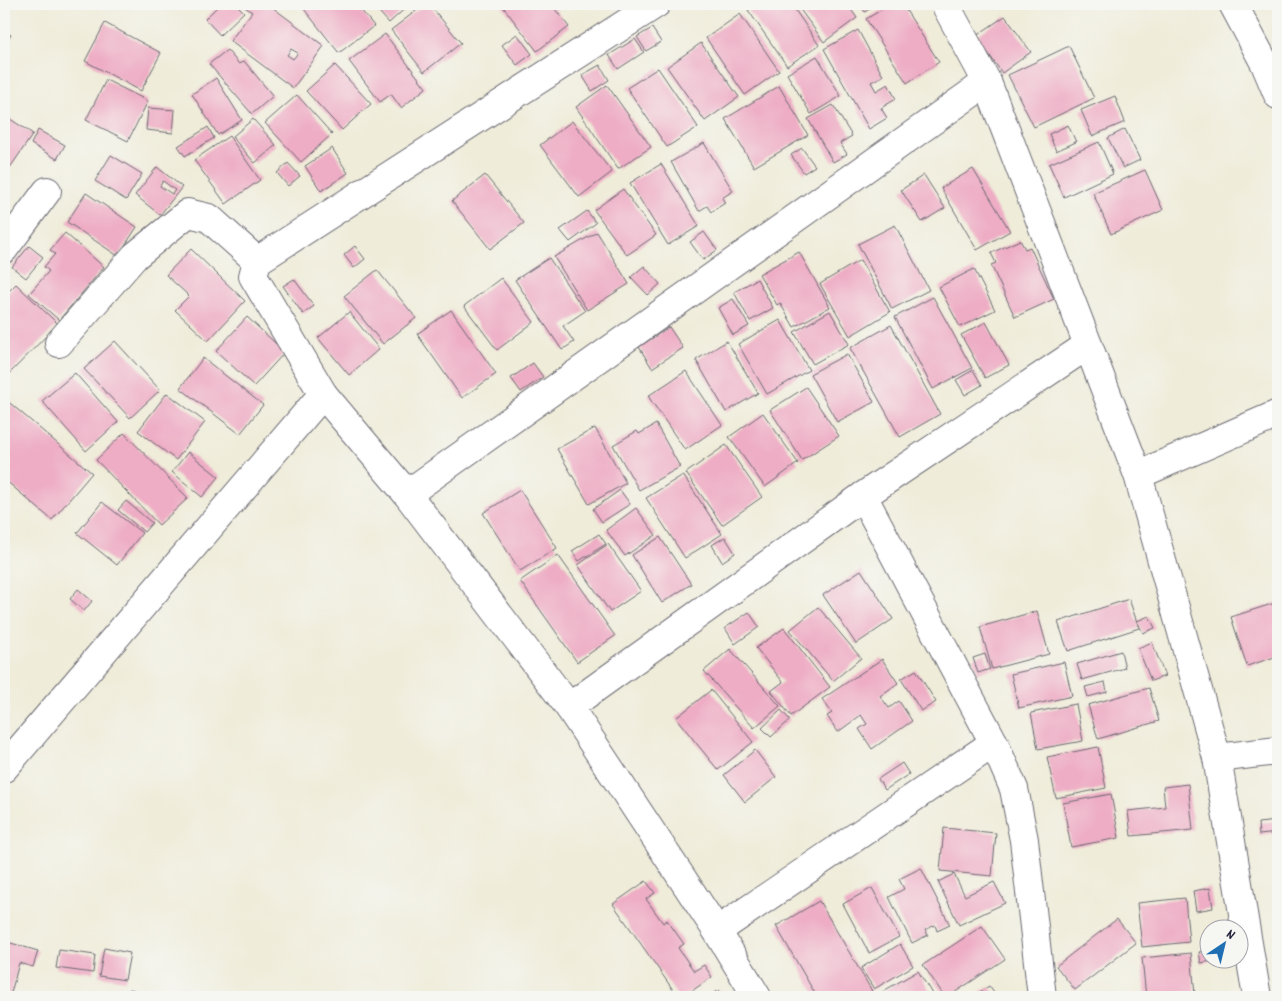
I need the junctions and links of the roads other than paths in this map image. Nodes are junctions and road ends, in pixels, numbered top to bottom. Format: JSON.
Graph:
{"nodes":[{"id":1,"x":656,"y":4,"type":"edge"},
{"id":2,"x":945,"y":4,"type":"edge"},
{"id":3,"x":1233,"y":4,"type":"edge"},
{"id":4,"x":987,"y":82,"type":"junction"},
{"id":5,"x":1278,"y":95,"type":"edge"},
{"id":6,"x":47,"y":191,"type":"dead end"},
{"id":7,"x":4,"y":249,"type":"edge"},
{"id":8,"x":257,"y":261,"type":"junction"},
{"id":9,"x":59,"y":343,"type":"dead end"},
{"id":10,"x":1088,"y":345,"type":"junction"},
{"id":11,"x":323,"y":394,"type":"junction"},
{"id":12,"x":1278,"y":414,"type":"edge"},
{"id":13,"x":1138,"y":475,"type":"junction"},
{"id":14,"x":407,"y":494,"type":"junction"},
{"id":15,"x":863,"y":496,"type":"junction"},
{"id":16,"x":568,"y":706,"type":"junction"},
{"id":17,"x":994,"y":744,"type":"junction"},
{"id":18,"x":1278,"y":751,"type":"edge"},
{"id":19,"x":1217,"y":758,"type":"junction"},
{"id":20,"x":4,"y":768,"type":"edge"},
{"id":21,"x":717,"y":931,"type":"junction"},
{"id":22,"x":757,"y":997,"type":"edge"},
{"id":23,"x":1042,"y":997,"type":"edge"},
{"id":24,"x":1257,"y":997,"type":"edge"}],
"edges":[{"from":1,"to":8,"type":"street"},
{"from":2,"to":4,"type":"street"},
{"from":3,"to":5,"type":"street"},
{"from":4,"to":10,"type":"street"},
{"from":4,"to":14,"type":"street"},
{"from":6,"to":7,"type":"street"},
{"from":8,"to":9,"type":"street"},
{"from":8,"to":11,"type":"street"},
{"from":10,"to":13,"type":"street"},
{"from":10,"to":15,"type":"street"},
{"from":11,"to":14,"type":"street"},
{"from":11,"to":20,"type":"street"},
{"from":12,"to":13,"type":"street"},
{"from":13,"to":19,"type":"street"},
{"from":14,"to":16,"type":"street"},
{"from":15,"to":16,"type":"street"},
{"from":15,"to":17,"type":"street"},
{"from":16,"to":21,"type":"street"},
{"from":17,"to":21,"type":"street"},
{"from":17,"to":23,"type":"street"},
{"from":18,"to":19,"type":"street"},
{"from":19,"to":24,"type":"street"},
{"from":21,"to":22,"type":"street"}]}
